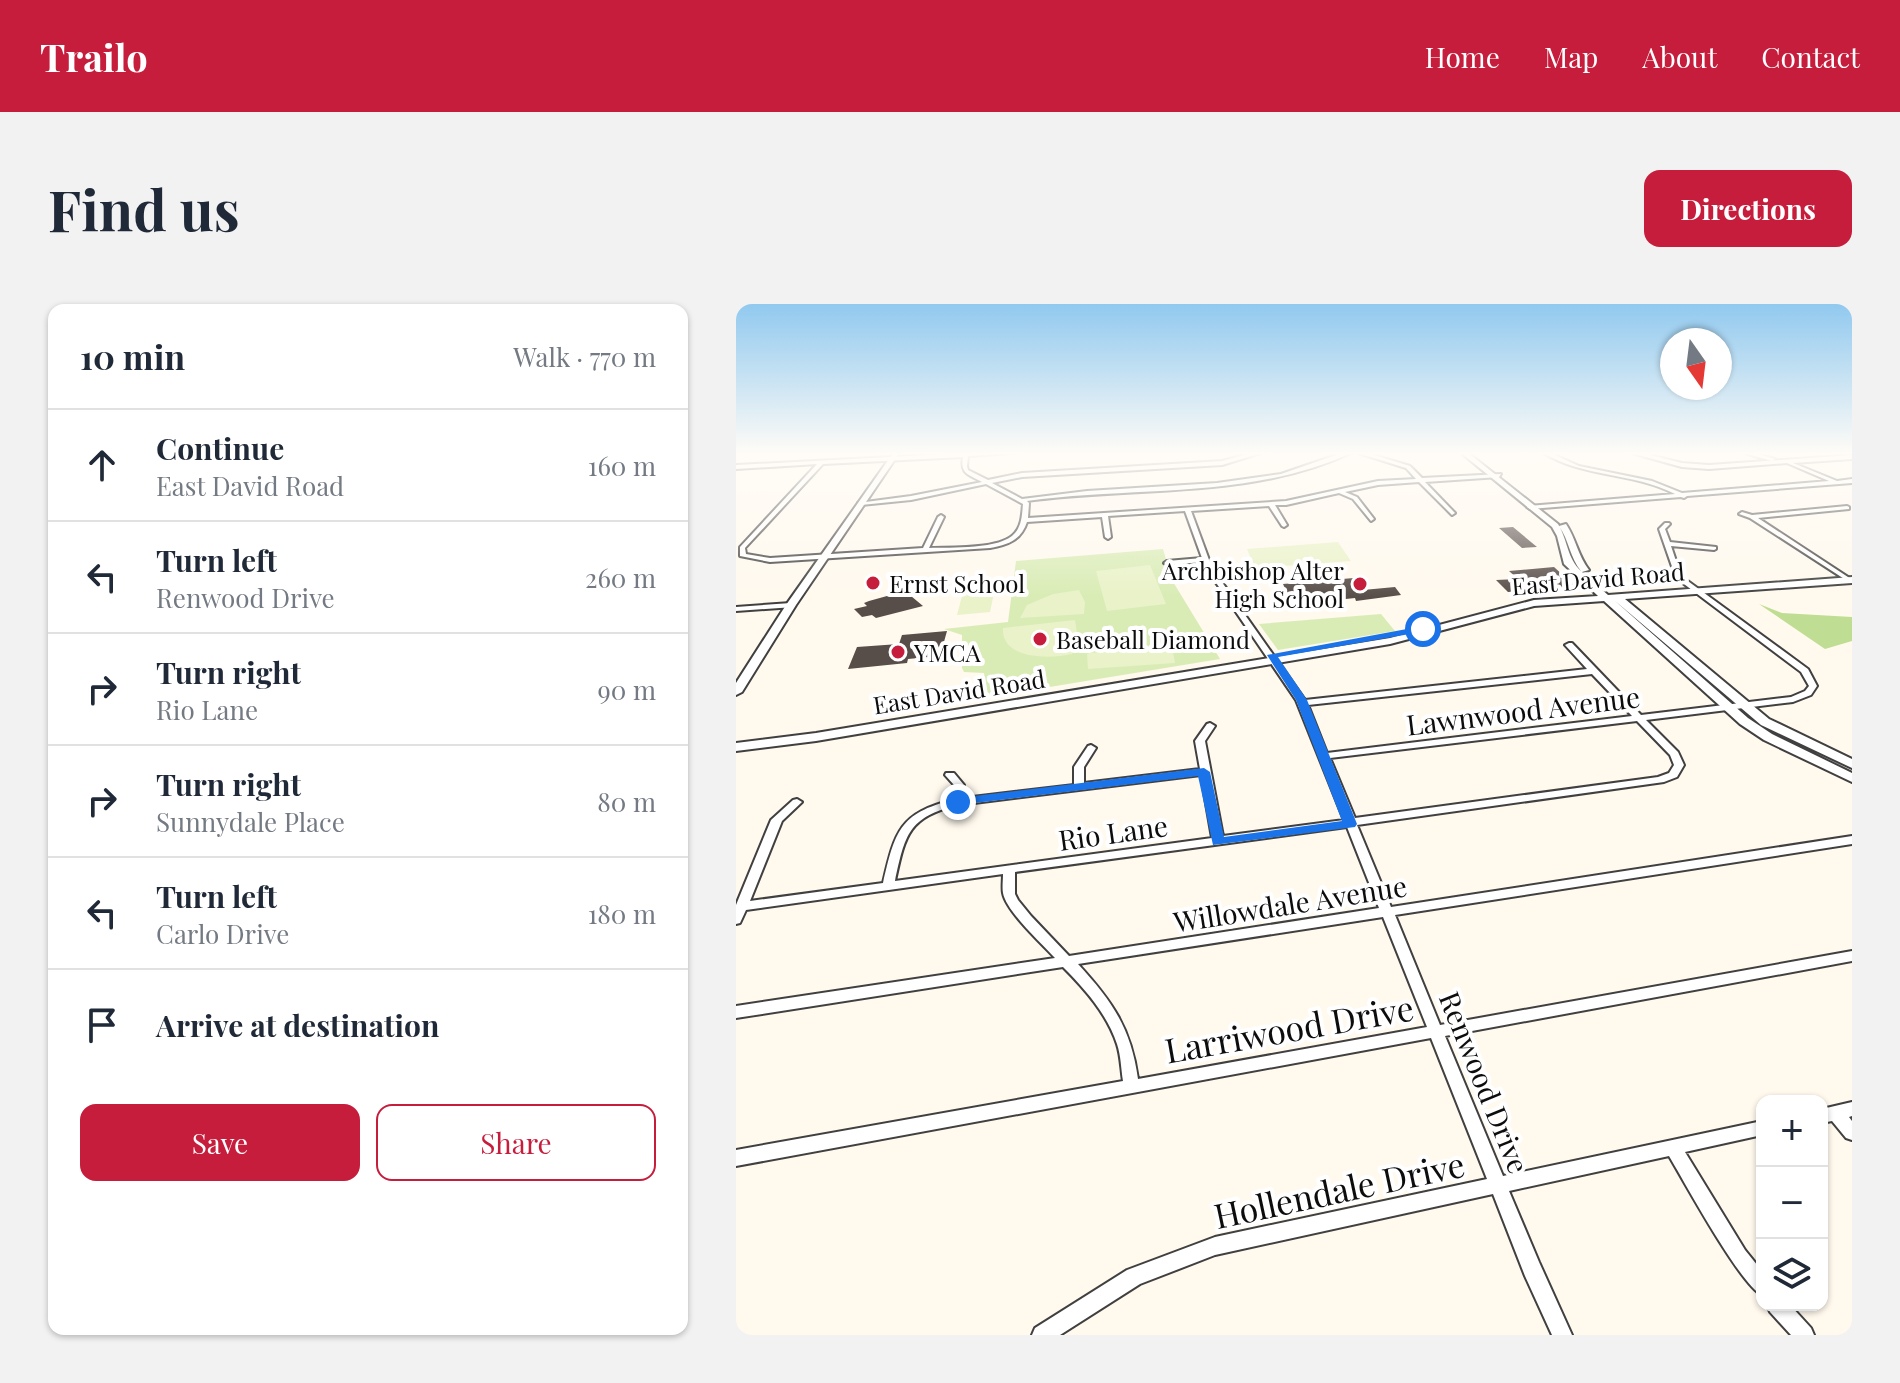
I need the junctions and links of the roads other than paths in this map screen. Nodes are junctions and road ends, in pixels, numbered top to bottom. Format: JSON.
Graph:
{"nodes":[{"id":1,"x":788,"y":500,"type":"edge"},
{"id":2,"x":863,"y":500,"type":"edge"},
{"id":3,"x":890,"y":500,"type":"edge"},
{"id":4,"x":1023,"y":500,"type":"edge"},
{"id":5,"x":1294,"y":500,"type":"edge"},
{"id":6,"x":1357,"y":500,"type":"edge"},
{"id":7,"x":1440,"y":500,"type":"edge"},
{"id":8,"x":1526,"y":500,"type":"edge"},
{"id":9,"x":1628,"y":500,"type":"edge"},
{"id":10,"x":861,"y":503,"type":"junction"},
{"id":11,"x":1271,"y":504,"type":"junction"},
{"id":12,"x":1535,"y":507,"type":"junction"},
{"id":13,"x":1847,"y":508,"type":"dead end"},
{"id":14,"x":1187,"y":509,"type":"junction"},
{"id":15,"x":1452,"y":513,"type":"dead end"},
{"id":16,"x":1742,"y":514,"type":"dead end"},
{"id":17,"x":1105,"y":515,"type":"junction"},
{"id":18,"x":941,"y":517,"type":"dead end"},
{"id":19,"x":1752,"y":517,"type":"junction"},
{"id":20,"x":1371,"y":519,"type":"dead end"},
{"id":21,"x":1023,"y":520,"type":"junction"},
{"id":22,"x":1667,"y":524,"type":"dead end"},
{"id":23,"x":1284,"y":525,"type":"dead end"},
{"id":24,"x":1108,"y":537,"type":"dead end"},
{"id":25,"x":1667,"y":544,"type":"junction"},
{"id":26,"x":1714,"y":548,"type":"dead end"},
{"id":27,"x":925,"y":550,"type":"junction"},
{"id":28,"x":824,"y":557,"type":"junction"},
{"id":29,"x":1204,"y":560,"type":"junction"},
{"id":30,"x":1167,"y":563,"type":"dead end"},
{"id":31,"x":1850,"y":578,"type":"edge"},
{"id":32,"x":1693,"y":589,"type":"junction"},
{"id":33,"x":1609,"y":596,"type":"junction"},
{"id":34,"x":791,"y":605,"type":"junction"},
{"id":35,"x":736,"y":609,"type":"edge"},
{"id":36,"x":1569,"y":645,"type":"dead end"},
{"id":37,"x":1274,"y":658,"type":"junction"},
{"id":38,"x":1593,"y":671,"type":"junction"},
{"id":39,"x":736,"y":692,"type":"edge"},
{"id":40,"x":1059,"y":693,"type":"junction"},
{"id":41,"x":1302,"y":703,"type":"junction"},
{"id":42,"x":1744,"y":705,"type":"junction"},
{"id":43,"x":1728,"y":707,"type":"junction"},
{"id":44,"x":1639,"y":718,"type":"junction"},
{"id":45,"x":1210,"y":726,"type":"dead end"},
{"id":46,"x":736,"y":740,"type":"edge"},
{"id":47,"x":736,"y":747,"type":"edge"},
{"id":48,"x":1091,"y":748,"type":"dead end"},
{"id":49,"x":1323,"y":756,"type":"junction"},
{"id":50,"x":1852,"y":764,"type":"edge"},
{"id":51,"x":1204,"y":772,"type":"junction"},
{"id":52,"x":950,"y":775,"type":"dead end"},
{"id":53,"x":1852,"y":778,"type":"edge"},
{"id":54,"x":1079,"y":787,"type":"junction"},
{"id":55,"x":797,"y":802,"type":"dead end"},
{"id":56,"x":958,"y":802,"type":"junction"},
{"id":57,"x":1350,"y":824,"type":"junction"},
{"id":58,"x":1852,"y":840,"type":"edge"},
{"id":59,"x":1218,"y":842,"type":"junction"},
{"id":60,"x":1009,"y":870,"type":"junction"},
{"id":61,"x":888,"y":887,"type":"junction"},
{"id":62,"x":742,"y":906,"type":"junction"},
{"id":63,"x":1388,"y":912,"type":"junction"},
{"id":64,"x":736,"y":920,"type":"edge"},
{"id":65,"x":1852,"y":956,"type":"edge"},
{"id":66,"x":1066,"y":962,"type":"junction"},
{"id":67,"x":736,"y":1012,"type":"edge"},
{"id":68,"x":1436,"y":1032,"type":"junction"},
{"id":69,"x":1131,"y":1087,"type":"junction"},
{"id":70,"x":1837,"y":1113,"type":"edge"},
{"id":71,"x":1756,"y":1129,"type":"edge"},
{"id":72,"x":1852,"y":1133,"type":"edge"},
{"id":73,"x":1673,"y":1147,"type":"junction"},
{"id":74,"x":736,"y":1158,"type":"edge"},
{"id":75,"x":1498,"y":1184,"type":"junction"},
{"id":76,"x":1756,"y":1278,"type":"edge"},
{"id":77,"x":1782,"y":1311,"type":"edge"},
{"id":78,"x":1042,"y":1335,"type":"edge"},
{"id":79,"x":1562,"y":1335,"type":"edge"},
{"id":80,"x":1804,"y":1335,"type":"edge"}],
"edges":[{"from":1,"to":28,"type":"street"},
{"from":2,"to":10,"type":"street"},
{"from":3,"to":10,"type":"street"},
{"from":4,"to":21,"type":"street"},
{"from":5,"to":11,"type":"street"},
{"from":6,"to":20,"type":"street"},
{"from":7,"to":15,"type":"street"},
{"from":8,"to":12,"type":"street"},
{"from":9,"to":12,"type":"street"},
{"from":10,"to":28,"type":"street"},
{"from":11,"to":14,"type":"street"},
{"from":11,"to":23,"type":"street"},
{"from":12,"to":33,"type":"street"},
{"from":13,"to":19,"type":"street"},
{"from":14,"to":17,"type":"street"},
{"from":14,"to":29,"type":"street","name":"Renwood Drive"},
{"from":16,"to":19,"type":"street"},
{"from":17,"to":21,"type":"street"},
{"from":17,"to":24,"type":"street"},
{"from":18,"to":27,"type":"street"},
{"from":19,"to":31,"type":"street"},
{"from":21,"to":27,"type":"street"},
{"from":22,"to":25,"type":"street"},
{"from":25,"to":26,"type":"street"},
{"from":25,"to":32,"type":"street"},
{"from":27,"to":28,"type":"street"},
{"from":28,"to":34,"type":"street"},
{"from":29,"to":30,"type":"street"},
{"from":29,"to":37,"type":"street","name":"Renwood Drive"},
{"from":31,"to":32,"type":"street","name":"East David Road"},
{"from":32,"to":33,"type":"street","name":"East David Road"},
{"from":32,"to":42,"type":"street","name":"Lawnwood Avenue"},
{"from":33,"to":37,"type":"street","name":"East David Road"},
{"from":33,"to":42,"type":"street"},
{"from":33,"to":43,"type":"street"},
{"from":34,"to":35,"type":"street"},
{"from":34,"to":39,"type":"street"},
{"from":36,"to":38,"type":"street"},
{"from":37,"to":40,"type":"street","name":"East David Road"},
{"from":37,"to":41,"type":"street","name":"Renwood Drive"},
{"from":38,"to":41,"type":"street"},
{"from":38,"to":44,"type":"street"},
{"from":40,"to":46,"type":"street","name":"East David Road"},
{"from":40,"to":47,"type":"street","name":"East David Road"},
{"from":41,"to":49,"type":"street","name":"Renwood Drive"},
{"from":42,"to":43,"type":"street","name":"Lawnwood Avenue"},
{"from":42,"to":50,"type":"street"},
{"from":43,"to":44,"type":"street","name":"Lawnwood Avenue"},
{"from":43,"to":53,"type":"street"},
{"from":44,"to":49,"type":"street","name":"Lawnwood Avenue"},
{"from":44,"to":57,"type":"street","name":"Rio Lane"},
{"from":45,"to":51,"type":"street"},
{"from":48,"to":54,"type":"street"},
{"from":49,"to":57,"type":"street","name":"Renwood Drive"},
{"from":51,"to":54,"type":"street"},
{"from":51,"to":59,"type":"street"},
{"from":52,"to":56,"type":"street"},
{"from":54,"to":56,"type":"street"},
{"from":55,"to":62,"type":"street"},
{"from":56,"to":61,"type":"street"},
{"from":57,"to":59,"type":"street","name":"Rio Lane"},
{"from":57,"to":63,"type":"street","name":"Renwood Drive"},
{"from":58,"to":63,"type":"street","name":"Willowdale Avenue"},
{"from":59,"to":60,"type":"street","name":"Rio Lane"},
{"from":60,"to":61,"type":"street","name":"Rio Lane"},
{"from":60,"to":66,"type":"street"},
{"from":61,"to":62,"type":"street","name":"Rio Lane"},
{"from":62,"to":64,"type":"street"},
{"from":63,"to":66,"type":"street","name":"Willowdale Avenue"},
{"from":63,"to":68,"type":"street","name":"Renwood Drive"},
{"from":65,"to":68,"type":"street","name":"Larriwood Drive"},
{"from":66,"to":67,"type":"street","name":"Willowdale Avenue"},
{"from":66,"to":69,"type":"street"},
{"from":68,"to":69,"type":"street","name":"Larriwood Drive"},
{"from":68,"to":75,"type":"street","name":"Renwood Drive"},
{"from":69,"to":74,"type":"street","name":"Larriwood Drive"},
{"from":70,"to":72,"type":"street"},
{"from":71,"to":73,"type":"street","name":"Hollendale Drive"},
{"from":73,"to":75,"type":"street","name":"Hollendale Drive"},
{"from":73,"to":76,"type":"street"},
{"from":75,"to":78,"type":"street","name":"Hollendale Drive"},
{"from":75,"to":79,"type":"street","name":"Renwood Drive"},
{"from":77,"to":80,"type":"street"}]}
